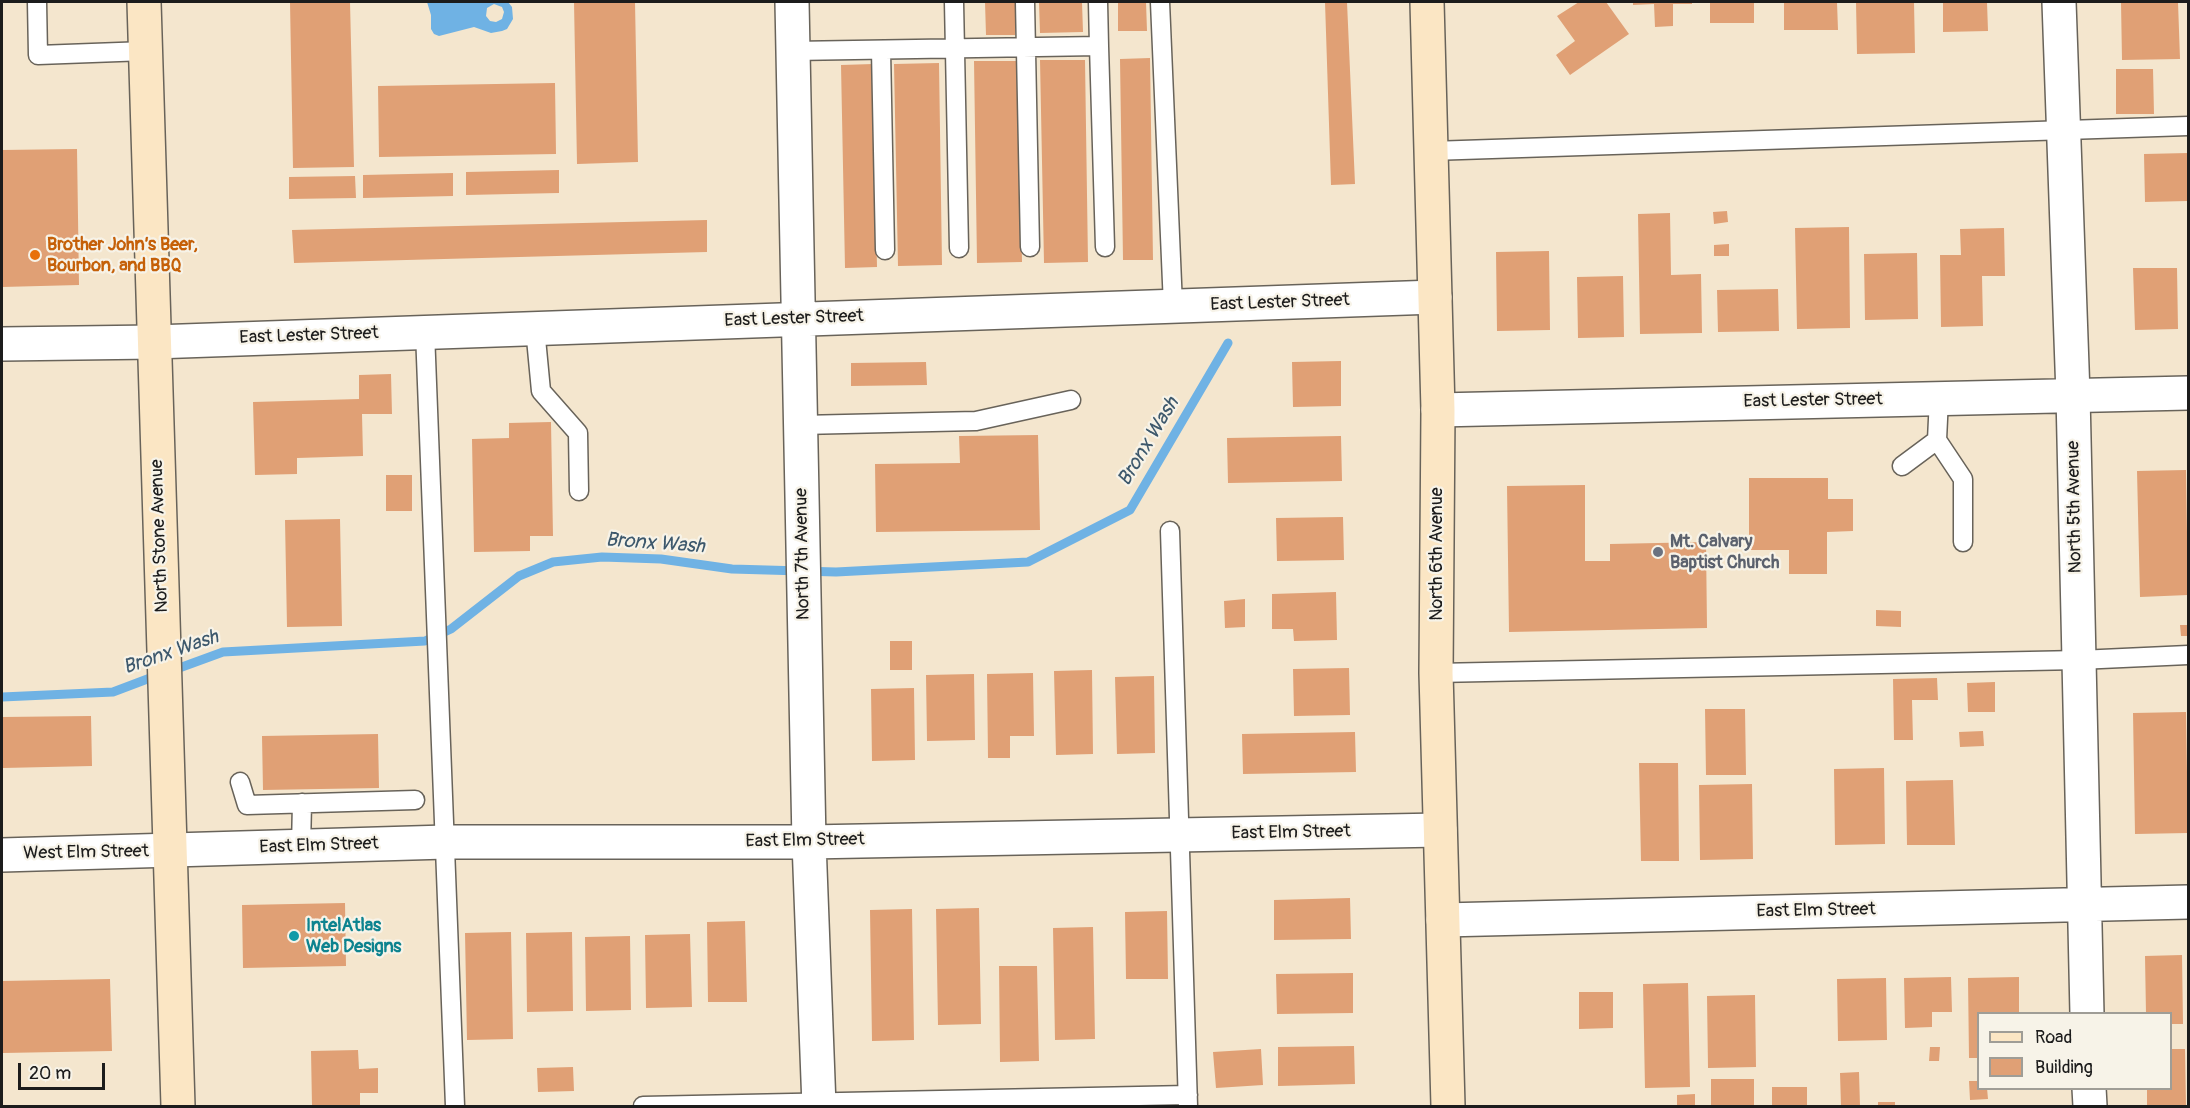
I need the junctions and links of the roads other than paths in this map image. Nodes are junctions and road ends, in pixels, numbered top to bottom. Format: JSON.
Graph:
{"nodes":[{"id":1,"x":37,"y":2,"type":"edge"},
{"id":2,"x":144,"y":2,"type":"edge"},
{"id":3,"x":792,"y":2,"type":"edge"},
{"id":4,"x":954,"y":2,"type":"edge"},
{"id":5,"x":1025,"y":2,"type":"edge"},
{"id":6,"x":1098,"y":2,"type":"edge"},
{"id":7,"x":1160,"y":2,"type":"edge"},
{"id":8,"x":1427,"y":2,"type":"edge"},
{"id":9,"x":2060,"y":2,"type":"edge"},
{"id":10,"x":1099,"y":46,"type":"junction"},
{"id":11,"x":1026,"y":47,"type":"junction"},
{"id":12,"x":954,"y":48,"type":"junction"},
{"id":13,"x":881,"y":50,"type":"junction"},
{"id":14,"x":146,"y":51,"type":"junction"},
{"id":15,"x":793,"y":51,"type":"junction"},
{"id":16,"x":2188,"y":126,"type":"edge"},
{"id":17,"x":2064,"y":129,"type":"junction"},
{"id":18,"x":1431,"y":151,"type":"junction"},
{"id":19,"x":1105,"y":246,"type":"dead end"},
{"id":20,"x":1030,"y":247,"type":"dead end"},
{"id":21,"x":959,"y":248,"type":"dead end"},
{"id":22,"x":885,"y":250,"type":"dead end"},
{"id":23,"x":1435,"y":297,"type":"junction"},
{"id":24,"x":1173,"y":306,"type":"junction"},
{"id":25,"x":799,"y":319,"type":"junction"},
{"id":26,"x":535,"y":328,"type":"junction"},
{"id":27,"x":425,"y":332,"type":"junction"},
{"id":28,"x":154,"y":342,"type":"junction"},
{"id":29,"x":2,"y":344,"type":"edge"},
{"id":30,"x":2188,"y":393,"type":"edge"},
{"id":31,"x":2073,"y":395,"type":"junction"},
{"id":32,"x":1939,"y":398,"type":"junction"},
{"id":33,"x":1071,"y":400,"type":"dead end"},
{"id":34,"x":1438,"y":410,"type":"junction"},
{"id":35,"x":801,"y":425,"type":"junction"},
{"id":36,"x":1937,"y":440,"type":"junction"},
{"id":37,"x":1902,"y":466,"type":"dead end"},
{"id":38,"x":579,"y":491,"type":"dead end"},
{"id":39,"x":1170,"y":531,"type":"dead end"},
{"id":40,"x":1963,"y":542,"type":"dead end"},
{"id":41,"x":2188,"y":656,"type":"edge"},
{"id":42,"x":2079,"y":660,"type":"junction"},
{"id":43,"x":1436,"y":673,"type":"junction"},
{"id":44,"x":240,"y":782,"type":"dead end"},
{"id":45,"x":415,"y":800,"type":"dead end"},
{"id":46,"x":302,"y":803,"type":"junction"},
{"id":47,"x":1440,"y":830,"type":"junction"},
{"id":48,"x":1179,"y":835,"type":"junction"},
{"id":49,"x":446,"y":842,"type":"junction"},
{"id":50,"x":809,"y":842,"type":"junction"},
{"id":51,"x":302,"y":847,"type":"junction"},
{"id":52,"x":171,"y":851,"type":"junction"},
{"id":53,"x":2,"y":855,"type":"edge"},
{"id":54,"x":2188,"y":902,"type":"edge"},
{"id":55,"x":2085,"y":905,"type":"junction"},
{"id":56,"x":1443,"y":920,"type":"junction"},
{"id":57,"x":2087,"y":1012,"type":"edge"},
{"id":58,"x":2089,"y":1090,"type":"edge"},
{"id":59,"x":1188,"y":1101,"type":"edge"},
{"id":60,"x":819,"y":1104,"type":"edge"},
{"id":61,"x":178,"y":1107,"type":"edge"},
{"id":62,"x":455,"y":1107,"type":"edge"},
{"id":63,"x":643,"y":1107,"type":"edge"},
{"id":64,"x":1448,"y":1107,"type":"edge"},
{"id":65,"x":2090,"y":1107,"type":"edge"}],
"edges":[{"from":1,"to":14,"type":"lane"},
{"from":2,"to":14,"type":"street","name":"North Stone Avenue"},
{"from":3,"to":15,"type":"street","name":"North 7th Avenue"},
{"from":4,"to":12,"type":"lane"},
{"from":5,"to":11,"type":"lane"},
{"from":6,"to":10,"type":"lane"},
{"from":7,"to":24,"type":"lane"},
{"from":8,"to":18,"type":"street","name":"North 6th Avenue"},
{"from":9,"to":17,"type":"street","name":"North 5th Avenue"},
{"from":10,"to":11,"type":"lane"},
{"from":10,"to":19,"type":"lane"},
{"from":11,"to":12,"type":"lane"},
{"from":11,"to":20,"type":"lane"},
{"from":12,"to":13,"type":"lane"},
{"from":12,"to":21,"type":"lane"},
{"from":13,"to":15,"type":"lane"},
{"from":13,"to":22,"type":"lane"},
{"from":14,"to":28,"type":"street","name":"North Stone Avenue"},
{"from":15,"to":25,"type":"street","name":"North 7th Avenue"},
{"from":16,"to":17,"type":"lane"},
{"from":17,"to":18,"type":"lane"},
{"from":17,"to":31,"type":"street","name":"North 5th Avenue"},
{"from":18,"to":23,"type":"street","name":"North 6th Avenue"},
{"from":23,"to":24,"type":"street","name":"East Lester Street"},
{"from":23,"to":34,"type":"street","name":"North 6th Avenue"},
{"from":24,"to":25,"type":"street","name":"East Lester Street"},
{"from":25,"to":26,"type":"street","name":"East Lester Street"},
{"from":25,"to":35,"type":"street","name":"North 7th Avenue"},
{"from":26,"to":27,"type":"street","name":"East Lester Street"},
{"from":26,"to":38,"type":"lane"},
{"from":27,"to":28,"type":"street","name":"East Lester Street"},
{"from":27,"to":49,"type":"lane"},
{"from":28,"to":29,"type":"street","name":"East Lester Street"},
{"from":28,"to":52,"type":"street","name":"North Stone Avenue"},
{"from":30,"to":31,"type":"street","name":"East Lester Street"},
{"from":31,"to":32,"type":"street","name":"East Lester Street"},
{"from":31,"to":42,"type":"street","name":"North 5th Avenue"},
{"from":32,"to":34,"type":"street","name":"East Lester Street"},
{"from":32,"to":36,"type":"lane"},
{"from":33,"to":35,"type":"lane"},
{"from":34,"to":43,"type":"street","name":"North 6th Avenue"},
{"from":35,"to":50,"type":"street","name":"North 7th Avenue"},
{"from":36,"to":37,"type":"lane"},
{"from":36,"to":40,"type":"lane"},
{"from":39,"to":48,"type":"lane"},
{"from":41,"to":42,"type":"lane"},
{"from":42,"to":43,"type":"lane"},
{"from":42,"to":55,"type":"street","name":"North 5th Avenue"},
{"from":43,"to":47,"type":"street","name":"North 6th Avenue"},
{"from":44,"to":46,"type":"lane"},
{"from":45,"to":46,"type":"lane"},
{"from":46,"to":51,"type":"lane"},
{"from":47,"to":48,"type":"street","name":"East Elm Street"},
{"from":47,"to":56,"type":"street","name":"North 6th Avenue"},
{"from":48,"to":50,"type":"street","name":"East Elm Street"},
{"from":48,"to":59,"type":"lane"},
{"from":49,"to":50,"type":"street","name":"East Elm Street"},
{"from":49,"to":51,"type":"street","name":"East Elm Street"},
{"from":49,"to":62,"type":"lane"},
{"from":50,"to":60,"type":"street","name":"North 7th Avenue"},
{"from":51,"to":52,"type":"street","name":"East Elm Street"},
{"from":52,"to":53,"type":"street","name":"West Elm Street"},
{"from":52,"to":61,"type":"street","name":"North Stone Avenue"},
{"from":54,"to":55,"type":"street","name":"East Elm Street"},
{"from":55,"to":56,"type":"street","name":"East Elm Street"},
{"from":55,"to":57,"type":"street","name":"North 5th Avenue"},
{"from":56,"to":64,"type":"street","name":"North 6th Avenue"},
{"from":58,"to":65,"type":"street"},
{"from":59,"to":60,"type":"lane"},
{"from":60,"to":63,"type":"lane"}]}
